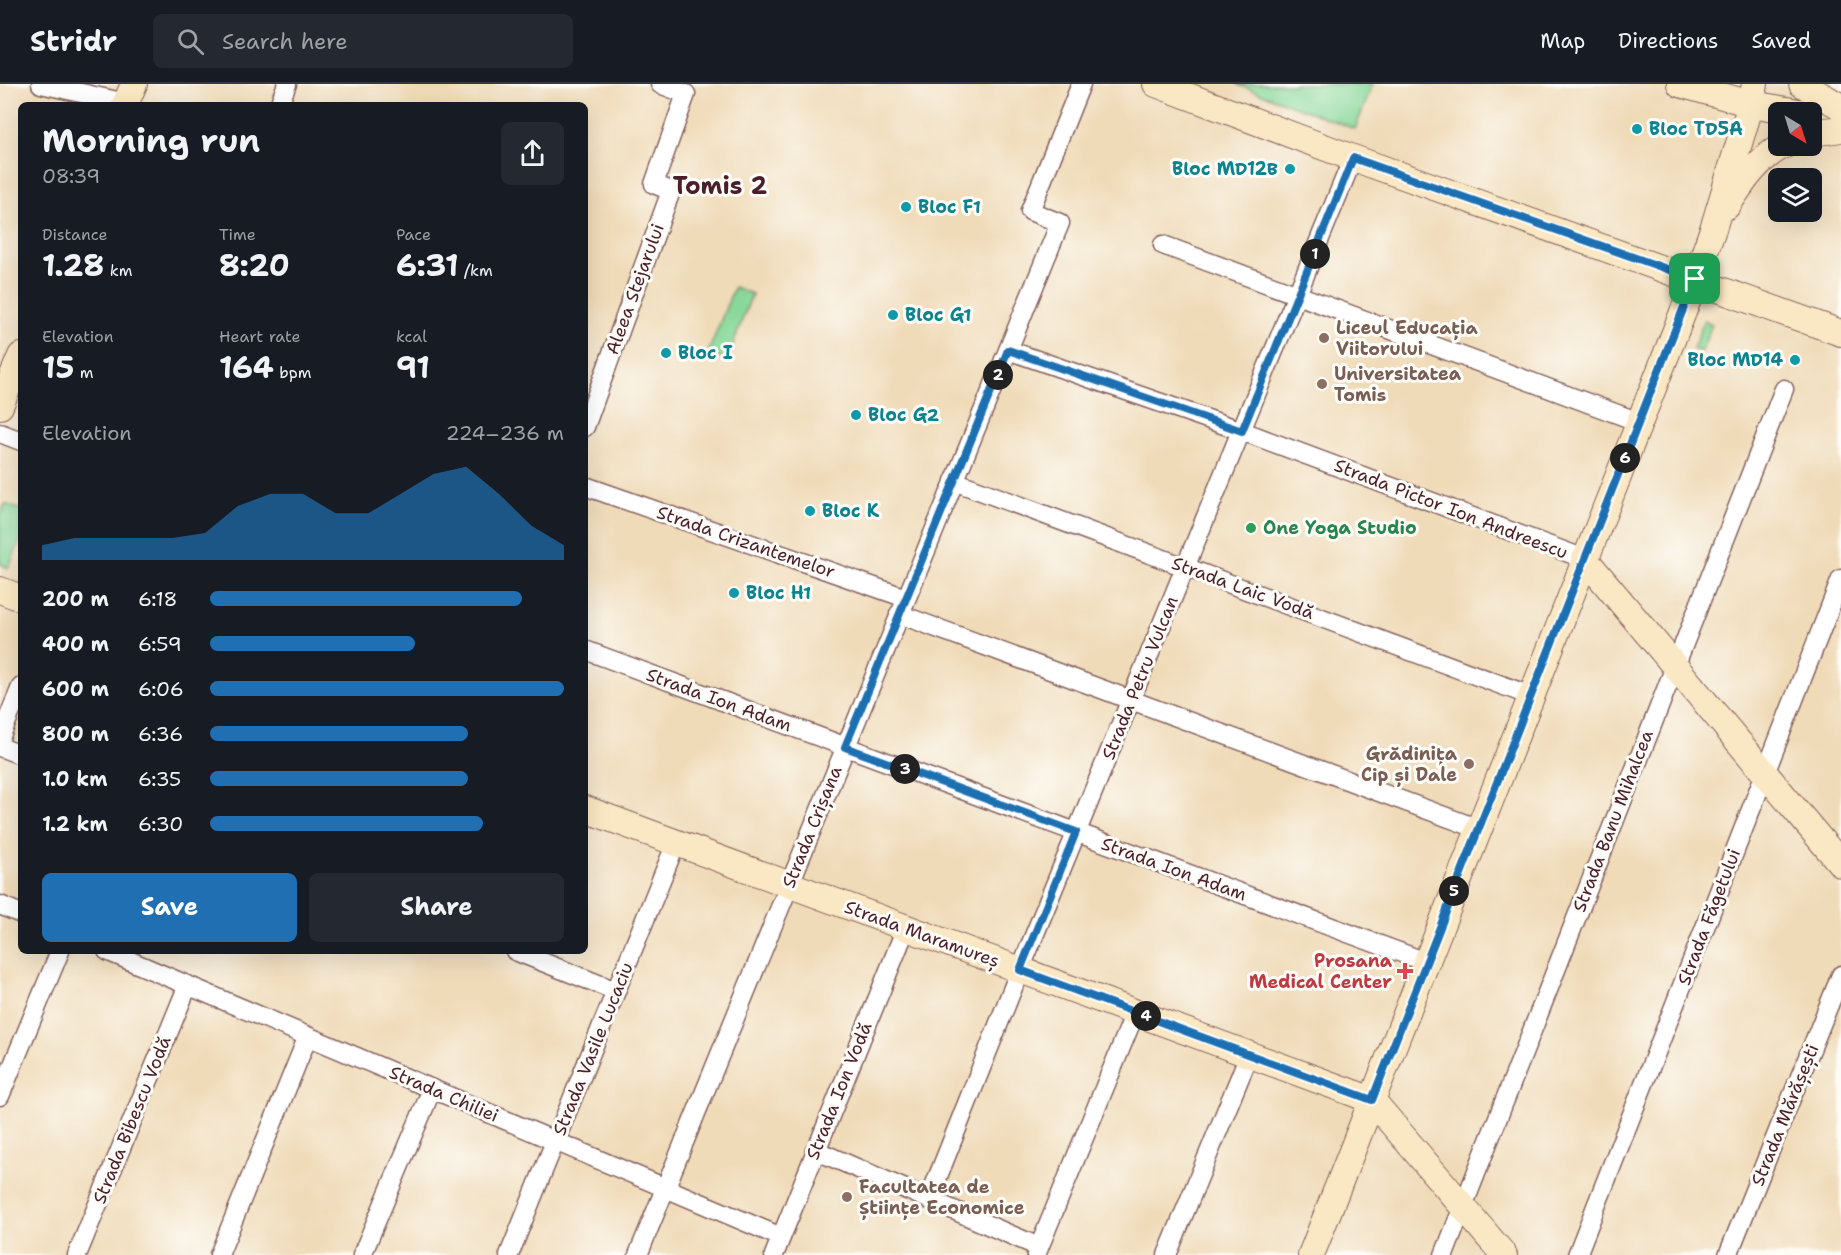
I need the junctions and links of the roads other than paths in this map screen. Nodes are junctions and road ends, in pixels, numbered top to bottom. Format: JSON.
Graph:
{"nodes":[{"id":1,"x":41,"y":84,"type":"edge"},
{"id":2,"x":287,"y":84,"type":"edge"},
{"id":3,"x":660,"y":84,"type":"edge"},
{"id":4,"x":1081,"y":84,"type":"edge"},
{"id":5,"x":1156,"y":84,"type":"edge"},
{"id":6,"x":1680,"y":84,"type":"edge"},
{"id":7,"x":1802,"y":84,"type":"edge"},
{"id":8,"x":1753,"y":94,"type":"edge"},
{"id":9,"x":128,"y":97,"type":"edge"},
{"id":10,"x":280,"y":102,"type":"edge"},
{"id":11,"x":1773,"y":102,"type":"edge"},
{"id":12,"x":1841,"y":107,"type":"edge"},
{"id":13,"x":1822,"y":116,"type":"edge"},
{"id":14,"x":1841,"y":119,"type":"edge"},
{"id":15,"x":1841,"y":129,"type":"edge"},
{"id":16,"x":1822,"y":132,"type":"edge"},
{"id":17,"x":1769,"y":156,"type":"edge"},
{"id":18,"x":1353,"y":158,"type":"junction"},
{"id":19,"x":1713,"y":228,"type":"junction"},
{"id":20,"x":1163,"y":245,"type":"dead end"},
{"id":21,"x":1695,"y":279,"type":"junction"},
{"id":22,"x":1298,"y":295,"type":"junction"},
{"id":23,"x":1841,"y":333,"type":"edge"},
{"id":24,"x":1008,"y":350,"type":"junction"},
{"id":25,"x":18,"y":363,"type":"edge"},
{"id":26,"x":1784,"y":389,"type":"dead end"},
{"id":27,"x":0,"y":406,"type":"edge"},
{"id":28,"x":588,"y":419,"type":"edge"},
{"id":29,"x":1639,"y":422,"type":"junction"},
{"id":30,"x":1242,"y":431,"type":"junction"},
{"id":31,"x":0,"y":433,"type":"edge"},
{"id":32,"x":18,"y":440,"type":"edge"},
{"id":33,"x":954,"y":481,"type":"junction"},
{"id":34,"x":588,"y":487,"type":"edge"},
{"id":35,"x":1585,"y":559,"type":"junction"},
{"id":36,"x":1186,"y":567,"type":"junction"},
{"id":37,"x":1841,"y":579,"type":"edge"},
{"id":38,"x":0,"y":590,"type":"edge"},
{"id":39,"x":18,"y":597,"type":"edge"},
{"id":40,"x":903,"y":606,"type":"junction"},
{"id":41,"x":588,"y":651,"type":"edge"},
{"id":42,"x":1674,"y":665,"type":"junction"},
{"id":43,"x":18,"y":694,"type":"edge"},
{"id":44,"x":1531,"y":696,"type":"junction"},
{"id":45,"x":1131,"y":700,"type":"junction"},
{"id":46,"x":0,"y":738,"type":"edge"},
{"id":47,"x":0,"y":747,"type":"edge"},
{"id":48,"x":845,"y":747,"type":"junction"},
{"id":49,"x":18,"y":754,"type":"edge"},
{"id":50,"x":1765,"y":774,"type":"junction"},
{"id":51,"x":588,"y":810,"type":"edge"},
{"id":52,"x":1479,"y":829,"type":"junction"},
{"id":53,"x":1076,"y":832,"type":"junction"},
{"id":54,"x":676,"y":843,"type":"junction"},
{"id":55,"x":1841,"y":864,"type":"edge"},
{"id":56,"x":788,"y":884,"type":"junction"},
{"id":57,"x":0,"y":905,"type":"edge"},
{"id":58,"x":18,"y":913,"type":"edge"},
{"id":59,"x":906,"y":928,"type":"junction"},
{"id":60,"x":59,"y":954,"type":"edge"},
{"id":61,"x":114,"y":954,"type":"edge"},
{"id":62,"x":523,"y":954,"type":"edge"},
{"id":63,"x":1426,"y":962,"type":"junction"},
{"id":64,"x":1020,"y":970,"type":"junction"},
{"id":65,"x":1841,"y":975,"type":"edge"},
{"id":66,"x":188,"y":985,"type":"junction"},
{"id":67,"x":616,"y":991,"type":"junction"},
{"id":68,"x":1135,"y":1012,"type":"junction"},
{"id":69,"x":308,"y":1036,"type":"junction"},
{"id":70,"x":1249,"y":1055,"type":"junction"},
{"id":71,"x":432,"y":1089,"type":"junction"},
{"id":72,"x":0,"y":1096,"type":"edge"},
{"id":73,"x":1372,"y":1100,"type":"junction"},
{"id":74,"x":556,"y":1142,"type":"junction"},
{"id":75,"x":815,"y":1150,"type":"junction"},
{"id":76,"x":665,"y":1188,"type":"junction"},
{"id":77,"x":929,"y":1199,"type":"junction"},
{"id":78,"x":1463,"y":1207,"type":"junction"},
{"id":79,"x":781,"y":1237,"type":"junction"},
{"id":80,"x":1037,"y":1251,"type":"edge"},
{"id":81,"x":77,"y":1255,"type":"edge"},
{"id":82,"x":219,"y":1255,"type":"edge"},
{"id":83,"x":362,"y":1255,"type":"edge"},
{"id":84,"x":509,"y":1255,"type":"edge"},
{"id":85,"x":638,"y":1255,"type":"edge"},
{"id":86,"x":774,"y":1255,"type":"edge"},
{"id":87,"x":1167,"y":1255,"type":"edge"},
{"id":88,"x":1311,"y":1255,"type":"edge"},
{"id":89,"x":1444,"y":1255,"type":"edge"},
{"id":90,"x":1504,"y":1255,"type":"edge"},
{"id":91,"x":1577,"y":1255,"type":"edge"},
{"id":92,"x":1728,"y":1255,"type":"edge"}],
"edges":[{"from":1,"to":9,"type":"street"},
{"from":2,"to":10,"type":"street"},
{"from":3,"to":28,"type":"street","name":"Aleea Stejarului"},
{"from":4,"to":24,"type":"street","name":"Strada Crișana"},
{"from":5,"to":18,"type":"street"},
{"from":6,"to":8,"type":"street"},
{"from":7,"to":12,"type":"street"},
{"from":8,"to":11,"type":"street"},
{"from":8,"to":19,"type":"street"},
{"from":13,"to":14,"type":"street"},
{"from":15,"to":16,"type":"street"},
{"from":17,"to":19,"type":"street"},
{"from":18,"to":21,"type":"street"},
{"from":18,"to":22,"type":"street","name":"Strada Petru Vulcan"},
{"from":19,"to":21,"type":"street"},
{"from":20,"to":22,"type":"street"},
{"from":21,"to":23,"type":"street"},
{"from":21,"to":29,"type":"street"},
{"from":22,"to":29,"type":"street"},
{"from":22,"to":30,"type":"street","name":"Strada Petru Vulcan"},
{"from":24,"to":30,"type":"street","name":"Strada Pictor Ion Andreescu"},
{"from":24,"to":33,"type":"street","name":"Strada Crișana"},
{"from":25,"to":27,"type":"street"},
{"from":26,"to":42,"type":"street","name":"Strada Banu Mihalcea"},
{"from":29,"to":35,"type":"street"},
{"from":30,"to":35,"type":"street","name":"Strada Pictor Ion Andreescu"},
{"from":30,"to":36,"type":"street","name":"Strada Petru Vulcan"},
{"from":31,"to":32,"type":"street"},
{"from":33,"to":36,"type":"street","name":"Strada Laic Vodă"},
{"from":33,"to":40,"type":"street","name":"Strada Crișana"},
{"from":34,"to":40,"type":"street","name":"Strada Crizantemelor"},
{"from":35,"to":42,"type":"street","name":"Strada Pictor Ion Andreescu"},
{"from":35,"to":44,"type":"street"},
{"from":36,"to":44,"type":"street","name":"Strada Laic Vodă"},
{"from":36,"to":45,"type":"street","name":"Strada Petru Vulcan"},
{"from":37,"to":50,"type":"street","name":"Strada Făgetului"},
{"from":38,"to":39,"type":"street"},
{"from":40,"to":45,"type":"street","name":"Strada Crizantemelor"},
{"from":40,"to":48,"type":"street","name":"Strada Crișana"},
{"from":41,"to":48,"type":"street","name":"Strada Ion Adam"},
{"from":42,"to":50,"type":"street","name":"Strada Pictor Ion Andreescu"},
{"from":42,"to":78,"type":"street","name":"Strada Banu Mihalcea"},
{"from":43,"to":46,"type":"street"},
{"from":44,"to":52,"type":"street"},
{"from":45,"to":52,"type":"street","name":"Strada Crizantemelor"},
{"from":45,"to":53,"type":"street","name":"Strada Petru Vulcan"},
{"from":47,"to":49,"type":"street"},
{"from":48,"to":53,"type":"street","name":"Strada Ion Adam"},
{"from":48,"to":56,"type":"street","name":"Strada Crișana"},
{"from":50,"to":55,"type":"street","name":"Strada Pictor Ion Andreescu"},
{"from":50,"to":91,"type":"street","name":"Strada Făgetului"},
{"from":51,"to":54,"type":"street","name":"Strada Maramureș"},
{"from":52,"to":63,"type":"street"},
{"from":53,"to":63,"type":"street","name":"Strada Ion Adam"},
{"from":53,"to":64,"type":"street","name":"Strada Petru Vulcan"},
{"from":54,"to":56,"type":"street","name":"Strada Maramureș"},
{"from":54,"to":67,"type":"street","name":"Strada Vasile Lucaciu"},
{"from":56,"to":59,"type":"street","name":"Strada Maramureș"},
{"from":56,"to":76,"type":"street","name":"Strada Crișana"},
{"from":57,"to":58,"type":"street"},
{"from":59,"to":64,"type":"street","name":"Strada Maramureș"},
{"from":59,"to":75,"type":"street","name":"Strada Ion Vodă"},
{"from":60,"to":72,"type":"street"},
{"from":61,"to":66,"type":"street","name":"Strada Chiliei"},
{"from":62,"to":67,"type":"street"},
{"from":63,"to":73,"type":"street"},
{"from":64,"to":68,"type":"street","name":"Strada Maramureș"},
{"from":64,"to":77,"type":"street","name":"Strada Petru Vulcan"},
{"from":65,"to":92,"type":"street","name":"Strada Mărășești"},
{"from":66,"to":69,"type":"street","name":"Strada Chiliei"},
{"from":66,"to":81,"type":"street","name":"Strada Bibescu Vodă"},
{"from":67,"to":74,"type":"street","name":"Strada Vasile Lucaciu"},
{"from":68,"to":70,"type":"street","name":"Strada Maramureș"},
{"from":68,"to":80,"type":"street"},
{"from":69,"to":71,"type":"street","name":"Strada Chiliei"},
{"from":69,"to":82,"type":"street"},
{"from":70,"to":73,"type":"street","name":"Strada Maramureș"},
{"from":70,"to":87,"type":"street"},
{"from":71,"to":74,"type":"street","name":"Strada Chiliei"},
{"from":71,"to":83,"type":"street"},
{"from":73,"to":78,"type":"street","name":"Strada Maramureș"},
{"from":73,"to":88,"type":"street"},
{"from":74,"to":76,"type":"street","name":"Strada Chiliei"},
{"from":74,"to":84,"type":"street","name":"Strada Vasile Lucaciu"},
{"from":75,"to":77,"type":"street"},
{"from":75,"to":79,"type":"street","name":"Strada Ion Vodă"},
{"from":76,"to":79,"type":"street","name":"Strada Chiliei"},
{"from":76,"to":85,"type":"street","name":"Strada Crișana"},
{"from":77,"to":80,"type":"street"},
{"from":78,"to":89,"type":"street","name":"Strada Banu Mihalcea"},
{"from":78,"to":90,"type":"street","name":"Strada Maramureș"},
{"from":79,"to":86,"type":"street","name":"Strada Ion Vodă"}]}
